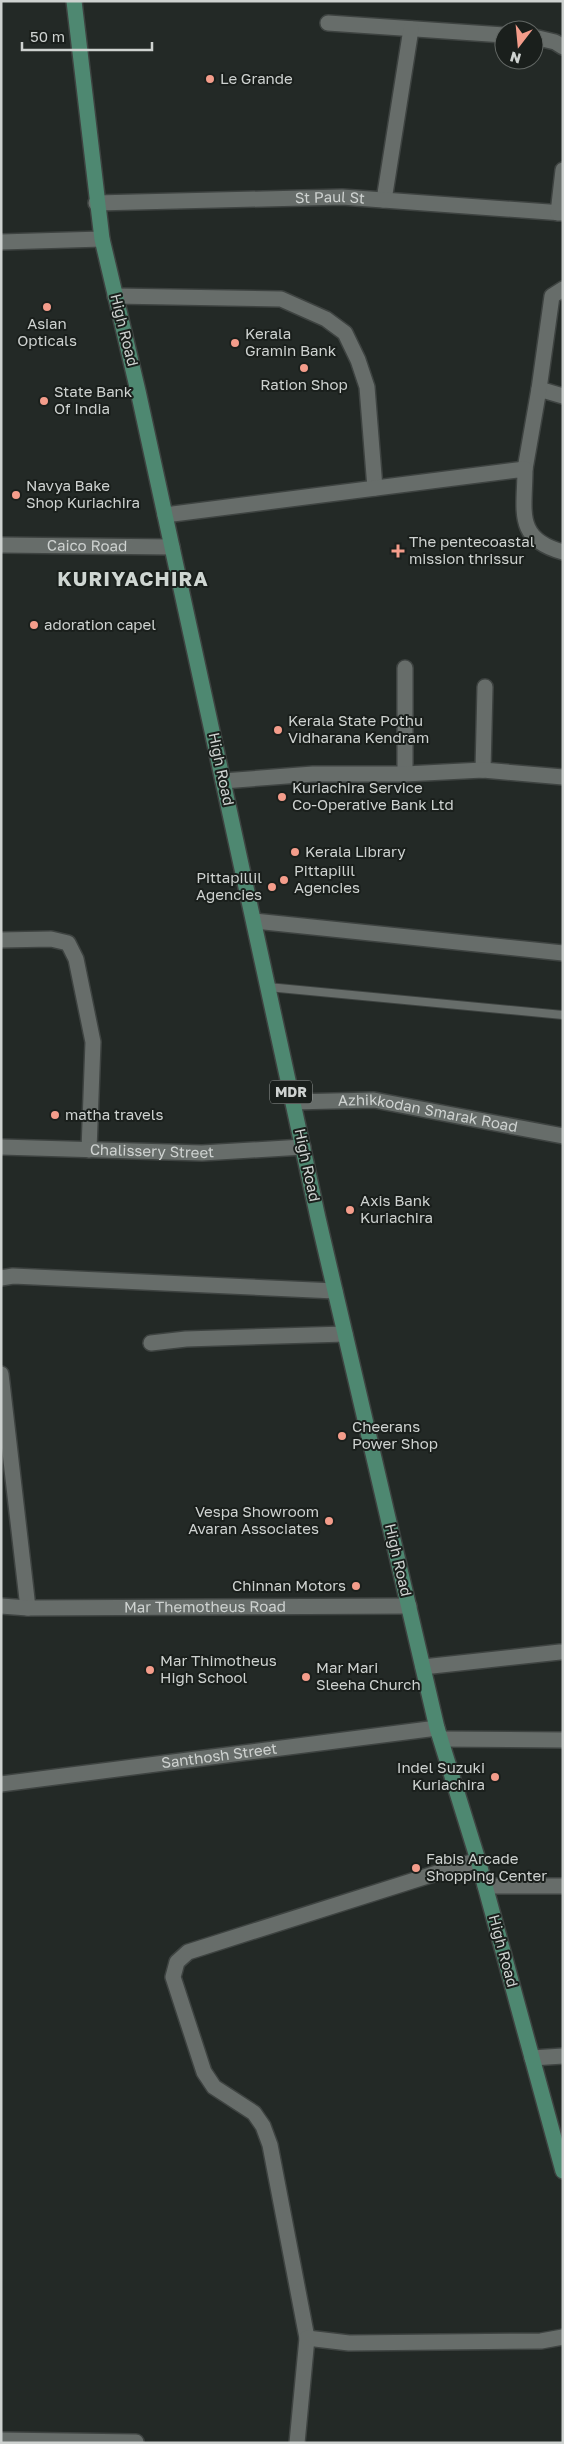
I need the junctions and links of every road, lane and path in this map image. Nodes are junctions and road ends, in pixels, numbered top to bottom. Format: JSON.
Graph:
{"nodes":[{"id":1,"x":74,"y":1,"type":"edge"},
{"id":2,"x":328,"y":23,"type":"dead end"},
{"id":3,"x":411,"y":29,"type":"junction"},
{"id":4,"x":494,"y":34,"type":"edge"},
{"id":5,"x":544,"y":39,"type":"edge"},
{"id":6,"x":563,"y":48,"type":"edge"},
{"id":7,"x":563,"y":170,"type":"edge"},
{"id":8,"x":384,"y":200,"type":"junction"},
{"id":9,"x":96,"y":203,"type":"junction"},
{"id":10,"x":560,"y":213,"type":"edge"},
{"id":11,"x":102,"y":239,"type":"junction"},
{"id":12,"x":1,"y":242,"type":"edge"},
{"id":13,"x":563,"y":289,"type":"edge"},
{"id":14,"x":116,"y":296,"type":"junction"},
{"id":15,"x":540,"y":389,"type":"junction"},
{"id":16,"x":563,"y":396,"type":"edge"},
{"id":17,"x":525,"y":469,"type":"junction"},
{"id":18,"x":375,"y":488,"type":"junction"},
{"id":19,"x":165,"y":515,"type":"junction"},
{"id":20,"x":1,"y":545,"type":"edge"},
{"id":21,"x":172,"y":547,"type":"junction"},
{"id":22,"x":563,"y":552,"type":"edge"},
{"id":23,"x":405,"y":668,"type":"dead end"},
{"id":24,"x":484,"y":687,"type":"dead end"},
{"id":25,"x":483,"y":770,"type":"junction"},
{"id":26,"x":405,"y":774,"type":"junction"},
{"id":27,"x":563,"y":777,"type":"edge"},
{"id":28,"x":223,"y":780,"type":"junction"},
{"id":29,"x":254,"y":921,"type":"junction"},
{"id":30,"x":1,"y":940,"type":"edge"},
{"id":31,"x":563,"y":953,"type":"edge"},
{"id":32,"x":268,"y":987,"type":"junction"},
{"id":33,"x":563,"y":1015,"type":"edge"},
{"id":34,"x":293,"y":1102,"type":"junction"},
{"id":35,"x":563,"y":1136,"type":"edge"},
{"id":36,"x":1,"y":1147,"type":"edge"},
{"id":37,"x":303,"y":1147,"type":"junction"},
{"id":38,"x":89,"y":1150,"type":"junction"},
{"id":39,"x":1,"y":1278,"type":"edge"},
{"id":40,"x":335,"y":1291,"type":"junction"},
{"id":41,"x":345,"y":1334,"type":"junction"},
{"id":42,"x":151,"y":1343,"type":"dead end"},
{"id":43,"x":1,"y":1374,"type":"edge"},
{"id":44,"x":1,"y":1606,"type":"edge"},
{"id":45,"x":409,"y":1606,"type":"junction"},
{"id":46,"x":28,"y":1608,"type":"junction"},
{"id":47,"x":560,"y":1652,"type":"dead end"},
{"id":48,"x":423,"y":1667,"type":"junction"},
{"id":49,"x":439,"y":1734,"type":"junction"},
{"id":50,"x":563,"y":1740,"type":"edge"},
{"id":51,"x":1,"y":1784,"type":"edge"},
{"id":52,"x":478,"y":1860,"type":"junction"},
{"id":53,"x":485,"y":1886,"type":"junction"},
{"id":54,"x":563,"y":1886,"type":"edge"},
{"id":55,"x":563,"y":2056,"type":"edge"},
{"id":56,"x":532,"y":2058,"type":"junction"},
{"id":57,"x":563,"y":2171,"type":"edge"},
{"id":58,"x":563,"y":2337,"type":"edge"},
{"id":59,"x":307,"y":2338,"type":"junction"},
{"id":60,"x":1,"y":2440,"type":"edge"},
{"id":61,"x":136,"y":2442,"type":"edge"},
{"id":62,"x":297,"y":2443,"type":"edge"}],
"edges":[{"from":1,"to":9,"type":"main road","name":"High Road","number":"MDR"},
{"from":2,"to":3,"type":"street"},
{"from":3,"to":4,"type":"street"},
{"from":3,"to":8,"type":"street"},
{"from":5,"to":6,"type":"street"},
{"from":7,"to":10,"type":"street"},
{"from":8,"to":9,"type":"street","name":"St Paul St"},
{"from":8,"to":10,"type":"street","name":"St Paul St"},
{"from":9,"to":11,"type":"main road","name":"High Road","number":"MDR"},
{"from":11,"to":12,"type":"street"},
{"from":11,"to":14,"type":"main road","name":"High Road","number":"MDR"},
{"from":13,"to":15,"type":"street"},
{"from":14,"to":18,"type":"street"},
{"from":14,"to":19,"type":"main road","name":"High Road","number":"MDR"},
{"from":15,"to":16,"type":"street"},
{"from":15,"to":17,"type":"street"},
{"from":17,"to":18,"type":"street"},
{"from":17,"to":22,"type":"street"},
{"from":18,"to":19,"type":"street"},
{"from":19,"to":21,"type":"main road","name":"High Road","number":"MDR"},
{"from":20,"to":21,"type":"street","name":"Caico Road"},
{"from":21,"to":28,"type":"main road","name":"High Road","number":"MDR"},
{"from":23,"to":26,"type":"street"},
{"from":24,"to":25,"type":"street"},
{"from":25,"to":26,"type":"street"},
{"from":25,"to":27,"type":"street"},
{"from":26,"to":28,"type":"street"},
{"from":28,"to":29,"type":"main road","name":"High Road","number":"MDR"},
{"from":29,"to":31,"type":"street"},
{"from":29,"to":32,"type":"main road","name":"High Road","number":"MDR"},
{"from":30,"to":38,"type":"street"},
{"from":32,"to":33,"type":"lane"},
{"from":32,"to":34,"type":"main road","name":"High Road","number":"MDR"},
{"from":34,"to":35,"type":"street","name":"Azhikkodan Smarak Road"},
{"from":34,"to":37,"type":"main road","name":"High Road","number":"MDR"},
{"from":36,"to":38,"type":"street","name":"Chalissery Street"},
{"from":37,"to":38,"type":"street","name":"Chalissery Street"},
{"from":37,"to":40,"type":"main road","name":"High Road","number":"MDR"},
{"from":39,"to":40,"type":"street"},
{"from":40,"to":41,"type":"main road","name":"High Road","number":"MDR"},
{"from":41,"to":42,"type":"street"},
{"from":41,"to":45,"type":"main road","name":"High Road","number":"MDR"},
{"from":43,"to":46,"type":"street"},
{"from":44,"to":46,"type":"street","name":"Mar Themotheus Road"},
{"from":45,"to":46,"type":"street","name":"Mar Themotheus Road"},
{"from":45,"to":48,"type":"main road","name":"High Road","number":"MDR"},
{"from":47,"to":48,"type":"street"},
{"from":48,"to":49,"type":"main road","name":"High Road","number":"MDR"},
{"from":49,"to":50,"type":"street","name":"Santhosh Street"},
{"from":49,"to":51,"type":"street","name":"Santhosh Street"},
{"from":49,"to":52,"type":"main road","name":"High Road","number":"MDR"},
{"from":52,"to":53,"type":"main road","name":"High Road","number":"MDR"},
{"from":52,"to":59,"type":"street"},
{"from":53,"to":54,"type":"street"},
{"from":53,"to":56,"type":"main road","name":"High Road","number":"MDR"},
{"from":55,"to":56,"type":"street"},
{"from":56,"to":57,"type":"main road","name":"High Road","number":"MDR"},
{"from":58,"to":59,"type":"street"},
{"from":59,"to":62,"type":"street"},
{"from":60,"to":61,"type":"street"}]}
